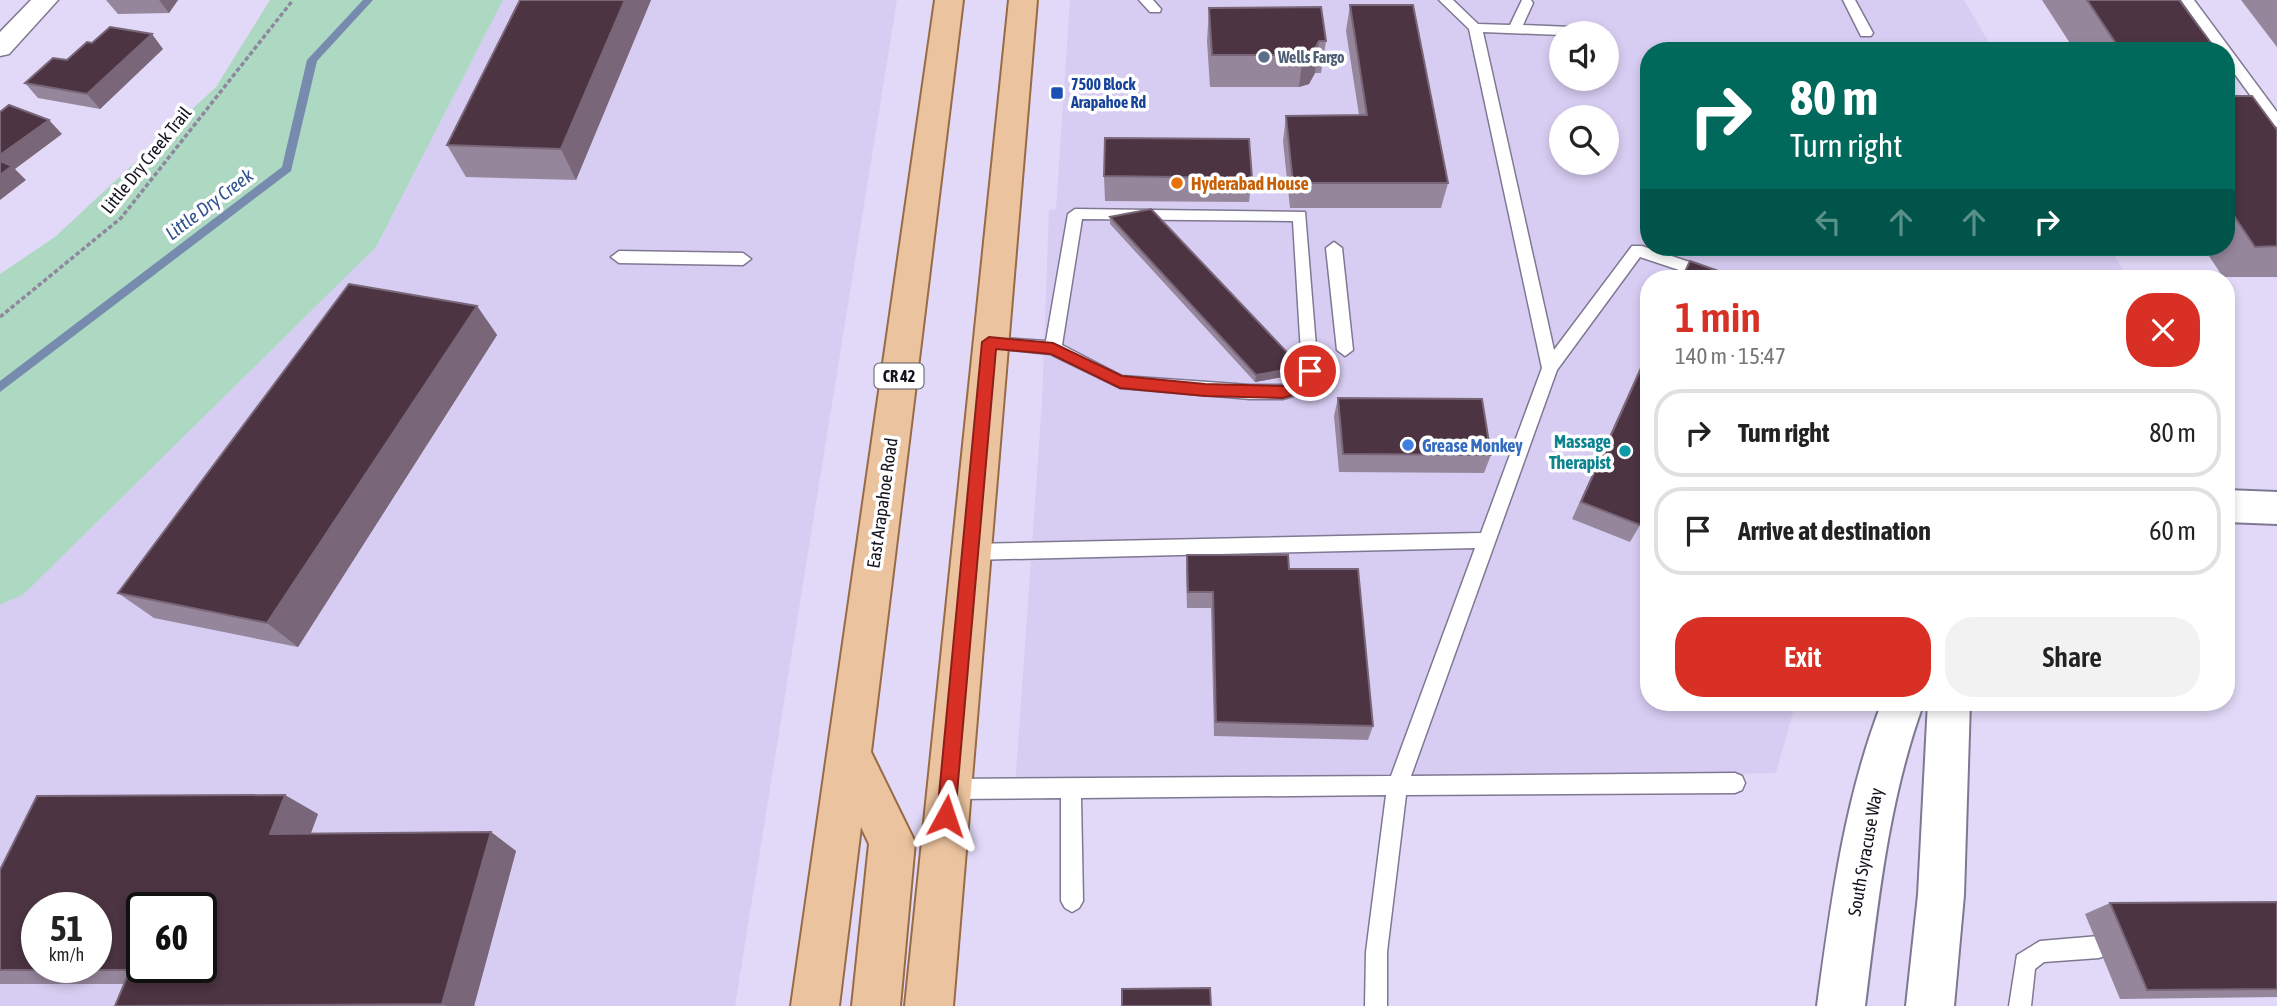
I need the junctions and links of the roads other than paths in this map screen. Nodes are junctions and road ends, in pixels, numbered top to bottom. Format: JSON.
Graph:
{"nodes":[{"id":1,"x":45,"y":0,"type":"edge"},
{"id":2,"x":949,"y":0,"type":"edge"},
{"id":3,"x":1023,"y":0,"type":"edge"},
{"id":4,"x":1444,"y":0,"type":"edge"},
{"id":5,"x":1849,"y":0,"type":"edge"},
{"id":6,"x":2187,"y":0,"type":"edge"},
{"id":7,"x":1527,"y":3,"type":"dead end"},
{"id":8,"x":1475,"y":28,"type":"junction"},
{"id":9,"x":1514,"y":31,"type":"junction"},
{"id":10,"x":1549,"y":31,"type":"edge"},
{"id":11,"x":1866,"y":33,"type":"dead end"},
{"id":12,"x":2218,"y":42,"type":"edge"},
{"id":13,"x":0,"y":48,"type":"edge"},
{"id":14,"x":2235,"y":65,"type":"edge"},
{"id":15,"x":2277,"y":122,"type":"edge"},
{"id":16,"x":1334,"y":248,"type":"dead end"},
{"id":17,"x":1640,"y":251,"type":"edge"},
{"id":18,"x":1655,"y":256,"type":"edge"},
{"id":19,"x":619,"y":257,"type":"dead end"},
{"id":20,"x":743,"y":259,"type":"dead end"},
{"id":21,"x":1696,"y":270,"type":"edge"},
{"id":22,"x":989,"y":342,"type":"junction"},
{"id":23,"x":1053,"y":348,"type":"junction"},
{"id":24,"x":1345,"y":350,"type":"dead end"},
{"id":25,"x":1550,"y":368,"type":"junction"},
{"id":26,"x":2248,"y":507,"type":"edge"},
{"id":27,"x":2277,"y":535,"type":"edge"},
{"id":28,"x":1488,"y":540,"type":"junction"},
{"id":29,"x":969,"y":552,"type":"junction"},
{"id":30,"x":1900,"y":711,"type":"edge"},
{"id":31,"x":1949,"y":711,"type":"edge"},
{"id":32,"x":848,"y":752,"type":"junction"},
{"id":33,"x":1735,"y":783,"type":"dead end"},
{"id":34,"x":1397,"y":787,"type":"junction"},
{"id":35,"x":1071,"y":788,"type":"junction"},
{"id":36,"x":948,"y":789,"type":"junction"},
{"id":37,"x":1072,"y":901,"type":"dead end"},
{"id":38,"x":2099,"y":947,"type":"dead end"},
{"id":39,"x":815,"y":1006,"type":"edge"},
{"id":40,"x":876,"y":1006,"type":"edge"},
{"id":41,"x":929,"y":1006,"type":"edge"},
{"id":42,"x":1376,"y":1006,"type":"edge"},
{"id":43,"x":1841,"y":1006,"type":"edge"},
{"id":44,"x":1930,"y":1006,"type":"edge"},
{"id":45,"x":2020,"y":1006,"type":"edge"}],
"edges":[{"from":1,"to":13,"type":"street"},
{"from":2,"to":32,"type":"main road","name":"East Arapahoe Road","number":"CR 42"},
{"from":3,"to":22,"type":"main road"},
{"from":4,"to":8,"type":"lane"},
{"from":5,"to":11,"type":"lane"},
{"from":6,"to":12,"type":"lane"},
{"from":7,"to":9,"type":"lane"},
{"from":8,"to":9,"type":"lane"},
{"from":8,"to":25,"type":"lane"},
{"from":9,"to":10,"type":"lane"},
{"from":14,"to":15,"type":"lane"},
{"from":16,"to":24,"type":"lane"},
{"from":17,"to":25,"type":"lane"},
{"from":18,"to":21,"type":"lane"},
{"from":19,"to":20,"type":"lane"},
{"from":22,"to":23,"type":"lane"},
{"from":22,"to":29,"type":"main road"},
{"from":23,"to":23,"type":"lane"},
{"from":25,"to":28,"type":"lane"},
{"from":26,"to":27,"type":"street"},
{"from":28,"to":29,"type":"lane"},
{"from":28,"to":34,"type":"lane"},
{"from":29,"to":36,"type":"main road"},
{"from":30,"to":43,"type":"street","name":"South Syracuse Way"},
{"from":31,"to":44,"type":"street"},
{"from":32,"to":39,"type":"main road","name":"East Arapahoe Road","number":"CR 42"},
{"from":32,"to":40,"type":"main road"},
{"from":33,"to":34,"type":"lane"},
{"from":34,"to":35,"type":"lane"},
{"from":34,"to":42,"type":"lane"},
{"from":35,"to":36,"type":"lane"},
{"from":35,"to":37,"type":"lane"},
{"from":36,"to":41,"type":"main road"},
{"from":38,"to":45,"type":"lane"}]}
